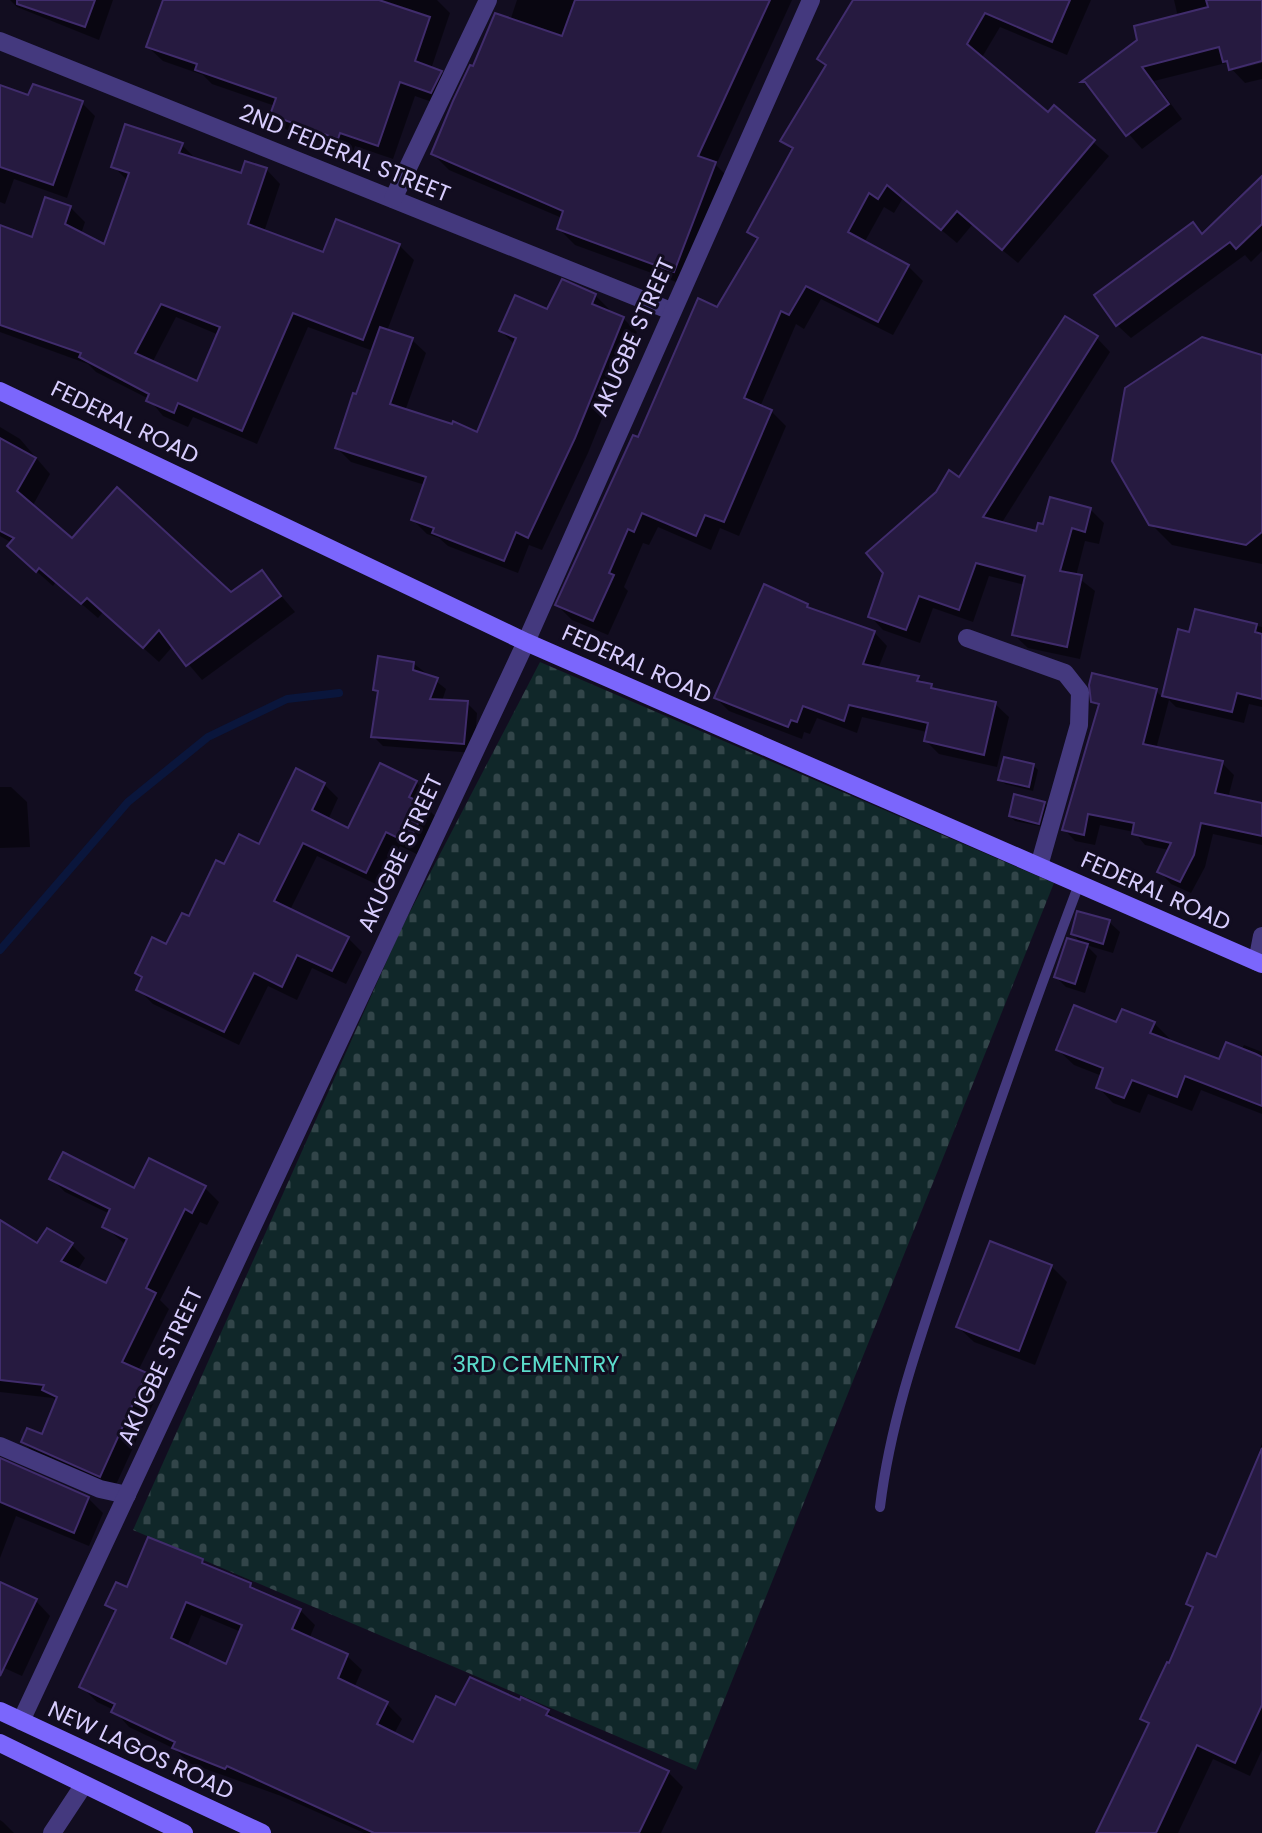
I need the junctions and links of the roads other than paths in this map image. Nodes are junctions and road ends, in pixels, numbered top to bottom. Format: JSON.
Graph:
{"nodes":[{"id":1,"x":488,"y":0,"type":"edge"},
{"id":2,"x":811,"y":0,"type":"edge"},
{"id":3,"x":0,"y":41,"type":"edge"},
{"id":4,"x":393,"y":199,"type":"junction"},
{"id":5,"x":671,"y":311,"type":"junction"},
{"id":6,"x":0,"y":391,"type":"edge"},
{"id":7,"x":967,"y":638,"type":"dead end"},
{"id":8,"x":526,"y":642,"type":"junction"},
{"id":9,"x":1039,"y":866,"type":"junction"},
{"id":10,"x":1079,"y":884,"type":"junction"},
{"id":11,"x":1262,"y":936,"type":"edge"},
{"id":12,"x":1260,"y":963,"type":"edge"},
{"id":13,"x":0,"y":1446,"type":"edge"},
{"id":14,"x":127,"y":1495,"type":"junction"},
{"id":15,"x":880,"y":1507,"type":"dead end"},
{"id":16,"x":0,"y":1711,"type":"edge"},
{"id":17,"x":21,"y":1721,"type":"junction"},
{"id":18,"x":0,"y":1743,"type":"edge"},
{"id":19,"x":83,"y":1786,"type":"junction"},
{"id":20,"x":52,"y":1833,"type":"edge"},
{"id":21,"x":184,"y":1833,"type":"edge"},
{"id":22,"x":262,"y":1833,"type":"edge"}],
"edges":[{"from":1,"to":4,"type":"street"},
{"from":2,"to":5,"type":"street","name":"AKUGBE STREET"},
{"from":3,"to":4,"type":"street","name":"2ND FEDERAL STREET"},
{"from":4,"to":5,"type":"street","name":"2ND FEDERAL STREET"},
{"from":5,"to":8,"type":"street","name":"AKUGBE STREET"},
{"from":6,"to":8,"type":"street","name":"FEDERAL ROAD"},
{"from":7,"to":9,"type":"street"},
{"from":8,"to":9,"type":"street","name":"FEDERAL ROAD"},
{"from":8,"to":14,"type":"street","name":"AKUGBE STREET"},
{"from":9,"to":10,"type":"street","name":"FEDERAL ROAD"},
{"from":10,"to":12,"type":"street","name":"FEDERAL ROAD"},
{"from":10,"to":15,"type":"lane"},
{"from":11,"to":12,"type":"street"},
{"from":13,"to":14,"type":"street"},
{"from":14,"to":17,"type":"street","name":"AKUGBE STREET"},
{"from":16,"to":17,"type":"street","name":"NEW LAGOS ROAD"},
{"from":17,"to":22,"type":"street","name":"NEW LAGOS ROAD"},
{"from":18,"to":19,"type":"street"},
{"from":19,"to":20,"type":"street"},
{"from":19,"to":21,"type":"street"}]}
